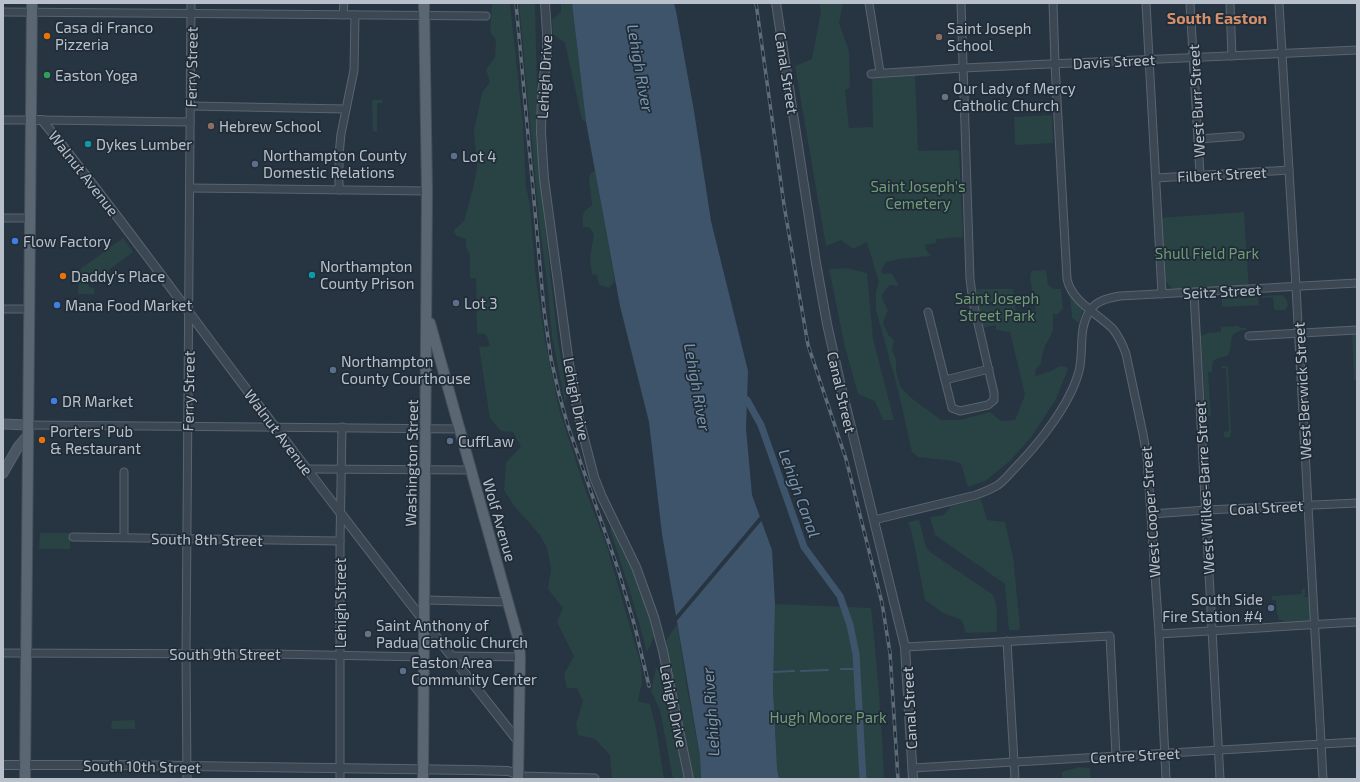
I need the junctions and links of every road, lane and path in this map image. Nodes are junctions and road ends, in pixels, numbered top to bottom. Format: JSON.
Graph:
{"nodes":[{"id":1,"x":191,"y":3,"type":"edge"},
{"id":2,"x":344,"y":3,"type":"edge"},
{"id":3,"x":424,"y":3,"type":"edge"},
{"id":4,"x":545,"y":3,"type":"edge"},
{"id":5,"x":776,"y":3,"type":"edge"},
{"id":6,"x":869,"y":3,"type":"edge"},
{"id":7,"x":961,"y":3,"type":"edge"},
{"id":8,"x":1053,"y":3,"type":"edge"},
{"id":9,"x":1146,"y":3,"type":"edge"},
{"id":10,"x":1190,"y":3,"type":"edge"},
{"id":11,"x":1230,"y":3,"type":"edge"},
{"id":12,"x":1279,"y":3,"type":"edge"},
{"id":13,"x":32,"y":7,"type":"edge"},
{"id":14,"x":3,"y":12,"type":"edge"},
{"id":15,"x":191,"y":13,"type":"junction"},
{"id":16,"x":343,"y":15,"type":"junction"},
{"id":17,"x":355,"y":15,"type":"junction"},
{"id":18,"x":423,"y":16,"type":"junction"},
{"id":19,"x":486,"y":16,"type":"dead end"},
{"id":20,"x":1357,"y":50,"type":"edge"},
{"id":21,"x":1282,"y":53,"type":"junction"},
{"id":22,"x":1232,"y":56,"type":"junction"},
{"id":23,"x":1193,"y":58,"type":"junction"},
{"id":24,"x":1148,"y":59,"type":"junction"},
{"id":25,"x":1055,"y":64,"type":"junction"},
{"id":26,"x":963,"y":68,"type":"junction"},
{"id":27,"x":880,"y":72,"type":"junction"},
{"id":28,"x":870,"y":74,"type":"dead end"},
{"id":29,"x":190,"y":106,"type":"junction"},
{"id":30,"x":346,"y":109,"type":"junction"},
{"id":31,"x":3,"y":120,"type":"edge"},
{"id":32,"x":31,"y":120,"type":"junction"},
{"id":33,"x":42,"y":120,"type":"junction"},
{"id":34,"x":190,"y":122,"type":"junction"},
{"id":35,"x":1240,"y":136,"type":"dead end"},
{"id":36,"x":1198,"y":139,"type":"junction"},
{"id":37,"x":1289,"y":170,"type":"junction"},
{"id":38,"x":1200,"y":175,"type":"junction"},
{"id":39,"x":1156,"y":178,"type":"junction"},
{"id":40,"x":190,"y":188,"type":"junction"},
{"id":41,"x":339,"y":190,"type":"junction"},
{"id":42,"x":427,"y":191,"type":"junction"},
{"id":43,"x":3,"y":218,"type":"edge"},
{"id":44,"x":30,"y":218,"type":"junction"},
{"id":45,"x":1357,"y":283,"type":"edge"},
{"id":46,"x":1296,"y":287,"type":"junction"},
{"id":47,"x":1194,"y":293,"type":"junction"},
{"id":48,"x":1162,"y":294,"type":"junction"},
{"id":49,"x":3,"y":309,"type":"edge"},
{"id":50,"x":29,"y":309,"type":"junction"},
{"id":51,"x":1090,"y":309,"type":"junction"},
{"id":52,"x":427,"y":310,"type":"junction"},
{"id":53,"x":189,"y":311,"type":"junction"},
{"id":54,"x":928,"y":312,"type":"dead end"},
{"id":55,"x":1357,"y":330,"type":"edge"},
{"id":56,"x":1299,"y":333,"type":"junction"},
{"id":57,"x":1249,"y":336,"type":"dead end"},
{"id":58,"x":427,"y":360,"type":"junction"},
{"id":59,"x":441,"y":362,"type":"junction"},
{"id":60,"x":989,"y":369,"type":"junction"},
{"id":61,"x":945,"y":380,"type":"junction"},
{"id":62,"x":3,"y":424,"type":"edge"},
{"id":63,"x":274,"y":426,"type":"junction"},
{"id":64,"x":188,"y":427,"type":"junction"},
{"id":65,"x":342,"y":427,"type":"junction"},
{"id":66,"x":426,"y":428,"type":"junction"},
{"id":67,"x":459,"y":429,"type":"junction"},
{"id":68,"x":28,"y":430,"type":"junction"},
{"id":69,"x":308,"y":469,"type":"junction"},
{"id":70,"x":341,"y":469,"type":"junction"},
{"id":71,"x":426,"y":469,"type":"junction"},
{"id":72,"x":471,"y":470,"type":"junction"},
{"id":73,"x":3,"y":472,"type":"edge"},
{"id":74,"x":124,"y":472,"type":"dead end"},
{"id":75,"x":1357,"y":503,"type":"edge"},
{"id":76,"x":1308,"y":505,"type":"junction"},
{"id":77,"x":1206,"y":510,"type":"junction"},
{"id":78,"x":341,"y":513,"type":"junction"},
{"id":79,"x":1152,"y":514,"type":"junction"},
{"id":80,"x":874,"y":520,"type":"junction"},
{"id":81,"x":73,"y":537,"type":"dead end"},
{"id":82,"x":124,"y":537,"type":"junction"},
{"id":83,"x":187,"y":538,"type":"junction"},
{"id":84,"x":340,"y":540,"type":"junction"},
{"id":85,"x":425,"y":600,"type":"junction"},
{"id":86,"x":508,"y":602,"type":"junction"},
{"id":87,"x":424,"y":622,"type":"junction"},
{"id":88,"x":1357,"y":622,"type":"edge"},
{"id":89,"x":1314,"y":624,"type":"junction"},
{"id":90,"x":1212,"y":630,"type":"junction"},
{"id":91,"x":1159,"y":634,"type":"junction"},
{"id":92,"x":1007,"y":641,"type":"junction"},
{"id":93,"x":906,"y":647,"type":"junction"},
{"id":94,"x":3,"y":653,"type":"edge"},
{"id":95,"x":26,"y":653,"type":"junction"},
{"id":96,"x":186,"y":654,"type":"junction"},
{"id":97,"x":340,"y":655,"type":"junction"},
{"id":98,"x":451,"y":656,"type":"junction"},
{"id":99,"x":424,"y":657,"type":"junction"},
{"id":100,"x":520,"y":657,"type":"junction"},
{"id":101,"x":518,"y":741,"type":"junction"},
{"id":102,"x":1357,"y":742,"type":"edge"},
{"id":103,"x":1321,"y":745,"type":"junction"},
{"id":104,"x":1219,"y":750,"type":"junction"},
{"id":105,"x":1165,"y":754,"type":"junction"},
{"id":106,"x":1116,"y":756,"type":"junction"},
{"id":107,"x":1015,"y":762,"type":"junction"},
{"id":108,"x":3,"y":765,"type":"edge"},
{"id":109,"x":25,"y":765,"type":"junction"},
{"id":110,"x":187,"y":766,"type":"junction"},
{"id":111,"x":913,"y":768,"type":"junction"},
{"id":112,"x":340,"y":769,"type":"junction"},
{"id":113,"x":423,"y":774,"type":"edge"},
{"id":114,"x":518,"y":777,"type":"edge"},
{"id":115,"x":595,"y":778,"type":"dead end"},
{"id":116,"x":25,"y":779,"type":"edge"},
{"id":117,"x":187,"y":779,"type":"edge"},
{"id":118,"x":340,"y":779,"type":"edge"},
{"id":119,"x":689,"y":779,"type":"edge"},
{"id":120,"x":913,"y":779,"type":"edge"},
{"id":121,"x":1015,"y":779,"type":"edge"},
{"id":122,"x":1166,"y":779,"type":"edge"},
{"id":123,"x":1220,"y":779,"type":"edge"},
{"id":124,"x":1323,"y":779,"type":"edge"}],
"edges":[{"from":1,"to":15,"type":"street","name":"Ferry Street"},
{"from":2,"to":16,"type":"street"},
{"from":3,"to":18,"type":"main road","name":"Washington Street"},
{"from":4,"to":119,"type":"street","name":"Lehigh Drive"},
{"from":5,"to":80,"type":"street","name":"Canal Street"},
{"from":6,"to":27,"type":"street"},
{"from":7,"to":26,"type":"street"},
{"from":8,"to":25,"type":"street","name":"West Cooper Street"},
{"from":9,"to":24,"type":"street"},
{"from":10,"to":23,"type":"street","name":"West Burr Street"},
{"from":11,"to":22,"type":"street"},
{"from":12,"to":21,"type":"street","name":"West Berwick Street"},
{"from":13,"to":14,"type":"street"},
{"from":13,"to":15,"type":"street"},
{"from":13,"to":32,"type":"main road"},
{"from":15,"to":16,"type":"street"},
{"from":15,"to":29,"type":"street","name":"Ferry Street"},
{"from":16,"to":17,"type":"street"},
{"from":17,"to":18,"type":"street"},
{"from":17,"to":30,"type":"street"},
{"from":18,"to":19,"type":"street"},
{"from":18,"to":42,"type":"main road","name":"Washington Street"},
{"from":20,"to":21,"type":"street","name":"Davis Street"},
{"from":21,"to":22,"type":"street","name":"Davis Street"},
{"from":21,"to":37,"type":"street","name":"West Berwick Street"},
{"from":22,"to":23,"type":"street","name":"Davis Street"},
{"from":23,"to":24,"type":"street","name":"Davis Street"},
{"from":23,"to":36,"type":"street","name":"West Burr Street"},
{"from":24,"to":25,"type":"street","name":"Davis Street"},
{"from":24,"to":39,"type":"street"},
{"from":25,"to":26,"type":"street","name":"Davis Street"},
{"from":25,"to":51,"type":"street","name":"West Cooper Street"},
{"from":26,"to":27,"type":"street","name":"Davis Street"},
{"from":26,"to":60,"type":"street"},
{"from":27,"to":28,"type":"street","name":"Davis Street"},
{"from":29,"to":30,"type":"street"},
{"from":29,"to":34,"type":"street","name":"Ferry Street"},
{"from":30,"to":41,"type":"street"},
{"from":31,"to":32,"type":"street"},
{"from":32,"to":33,"type":"street"},
{"from":32,"to":44,"type":"main road"},
{"from":33,"to":34,"type":"street"},
{"from":33,"to":53,"type":"street","name":"Walnut Avenue"},
{"from":34,"to":40,"type":"street","name":"Ferry Street"},
{"from":35,"to":36,"type":"street"},
{"from":36,"to":38,"type":"street","name":"West Burr Street"},
{"from":37,"to":38,"type":"street","name":"Filbert Street"},
{"from":37,"to":46,"type":"street","name":"West Berwick Street"},
{"from":38,"to":39,"type":"street","name":"Filbert Street"},
{"from":39,"to":48,"type":"street"},
{"from":40,"to":41,"type":"street"},
{"from":40,"to":53,"type":"street","name":"Ferry Street"},
{"from":41,"to":42,"type":"street"},
{"from":42,"to":52,"type":"main road","name":"Washington Street"},
{"from":43,"to":44,"type":"street"},
{"from":44,"to":50,"type":"main road"},
{"from":45,"to":46,"type":"street","name":"Seitz Street"},
{"from":46,"to":47,"type":"street","name":"Seitz Street"},
{"from":46,"to":56,"type":"street","name":"West Berwick Street"},
{"from":47,"to":48,"type":"street","name":"Seitz Street"},
{"from":47,"to":77,"type":"street","name":"West Wilkes-Barre Street"},
{"from":48,"to":51,"type":"street","name":"Seitz Street"},
{"from":49,"to":50,"type":"street"},
{"from":50,"to":68,"type":"main road"},
{"from":51,"to":79,"type":"street","name":"West Cooper Street"},
{"from":51,"to":80,"type":"street"},
{"from":52,"to":58,"type":"main road","name":"Washington Street"},
{"from":52,"to":59,"type":"main road","name":"Wolf Avenue"},
{"from":53,"to":63,"type":"street","name":"Walnut Avenue"},
{"from":53,"to":64,"type":"street","name":"Ferry Street"},
{"from":54,"to":61,"type":"street"},
{"from":55,"to":56,"type":"street"},
{"from":56,"to":57,"type":"street"},
{"from":56,"to":76,"type":"street","name":"West Berwick Street"},
{"from":58,"to":59,"type":"main road"},
{"from":58,"to":66,"type":"main road","name":"Washington Street"},
{"from":59,"to":67,"type":"main road","name":"Wolf Avenue"},
{"from":60,"to":61,"type":"street"},
{"from":60,"to":61,"type":"street"},
{"from":62,"to":68,"type":"main road"},
{"from":63,"to":64,"type":"street"},
{"from":63,"to":65,"type":"street"},
{"from":63,"to":69,"type":"street","name":"Walnut Avenue"},
{"from":64,"to":68,"type":"street"},
{"from":64,"to":83,"type":"street","name":"Ferry Street"},
{"from":65,"to":66,"type":"street"},
{"from":65,"to":70,"type":"street","name":"Lehigh Street"},
{"from":66,"to":67,"type":"street"},
{"from":66,"to":71,"type":"main road","name":"Washington Street"},
{"from":67,"to":72,"type":"main road","name":"Wolf Avenue"},
{"from":68,"to":73,"type":"main road"},
{"from":68,"to":95,"type":"main road"},
{"from":69,"to":70,"type":"street"},
{"from":69,"to":78,"type":"street","name":"Walnut Avenue"},
{"from":70,"to":71,"type":"street"},
{"from":70,"to":78,"type":"street","name":"Lehigh Street"},
{"from":71,"to":72,"type":"street"},
{"from":71,"to":85,"type":"main road","name":"Washington Street"},
{"from":72,"to":86,"type":"main road","name":"Wolf Avenue"},
{"from":74,"to":82,"type":"street"},
{"from":75,"to":76,"type":"street","name":"Coal Street"},
{"from":76,"to":77,"type":"street","name":"Coal Street"},
{"from":76,"to":89,"type":"street","name":"West Berwick Street"},
{"from":77,"to":79,"type":"street","name":"Coal Street"},
{"from":77,"to":90,"type":"street","name":"West Wilkes-Barre Street"},
{"from":78,"to":84,"type":"street","name":"Lehigh Street"},
{"from":78,"to":87,"type":"street","name":"Walnut Avenue"},
{"from":79,"to":91,"type":"street","name":"West Cooper Street"},
{"from":80,"to":93,"type":"street","name":"Canal Street"},
{"from":81,"to":82,"type":"street","name":"South 8th Street"},
{"from":82,"to":83,"type":"street","name":"South 8th Street"},
{"from":83,"to":84,"type":"street","name":"South 8th Street"},
{"from":83,"to":96,"type":"street","name":"Ferry Street"},
{"from":84,"to":97,"type":"street","name":"Lehigh Street"},
{"from":85,"to":86,"type":"street"},
{"from":85,"to":87,"type":"main road","name":"Washington Street"},
{"from":86,"to":100,"type":"main road","name":"Wolf Avenue"},
{"from":87,"to":98,"type":"street","name":"Walnut Avenue"},
{"from":87,"to":99,"type":"main road","name":"Washington Street"},
{"from":88,"to":89,"type":"street"},
{"from":89,"to":90,"type":"street"},
{"from":89,"to":103,"type":"street","name":"West Berwick Street"},
{"from":90,"to":91,"type":"street"},
{"from":90,"to":104,"type":"street","name":"West Wilkes-Barre Street"},
{"from":91,"to":105,"type":"street","name":"West Cooper Street"},
{"from":92,"to":93,"type":"street"},
{"from":92,"to":106,"type":"street"},
{"from":92,"to":107,"type":"street"},
{"from":93,"to":111,"type":"street","name":"Canal Street"},
{"from":94,"to":95,"type":"street","name":"South 9th Street"},
{"from":95,"to":96,"type":"street","name":"South 9th Street"},
{"from":95,"to":109,"type":"main road"},
{"from":96,"to":97,"type":"street","name":"South 9th Street"},
{"from":96,"to":110,"type":"street","name":"Ferry Street"},
{"from":97,"to":99,"type":"street","name":"South 9th Street"},
{"from":97,"to":112,"type":"street","name":"Lehigh Street"},
{"from":98,"to":100,"type":"street"},
{"from":98,"to":101,"type":"street","name":"Walnut Avenue"},
{"from":99,"to":113,"type":"main road","name":"Washington Street"},
{"from":100,"to":101,"type":"main road","name":"Wolf Avenue"},
{"from":101,"to":114,"type":"main road","name":"Wolf Avenue"},
{"from":102,"to":103,"type":"street","name":"Centre Street"},
{"from":103,"to":104,"type":"street","name":"Centre Street"},
{"from":103,"to":124,"type":"street","name":"West Berwick Street"},
{"from":104,"to":105,"type":"street","name":"Centre Street"},
{"from":104,"to":123,"type":"street","name":"West Wilkes-Barre Street"},
{"from":105,"to":106,"type":"street","name":"Centre Street"},
{"from":105,"to":122,"type":"street","name":"West Cooper Street"},
{"from":106,"to":107,"type":"street","name":"Centre Street"},
{"from":107,"to":111,"type":"street","name":"Centre Street"},
{"from":107,"to":121,"type":"street"},
{"from":108,"to":109,"type":"street","name":"South 10th Street"},
{"from":109,"to":110,"type":"street","name":"South 10th Street"},
{"from":109,"to":116,"type":"main road"},
{"from":110,"to":112,"type":"street","name":"South 10th Street"},
{"from":110,"to":117,"type":"street","name":"Ferry Street"},
{"from":111,"to":120,"type":"street","name":"Canal Street"},
{"from":112,"to":113,"type":"street","name":"South 10th Street"},
{"from":112,"to":118,"type":"street","name":"Lehigh Street"},
{"from":113,"to":114,"type":"street","name":"South 10th Street"},
{"from":114,"to":115,"type":"street","name":"South 10th Street"}]}
